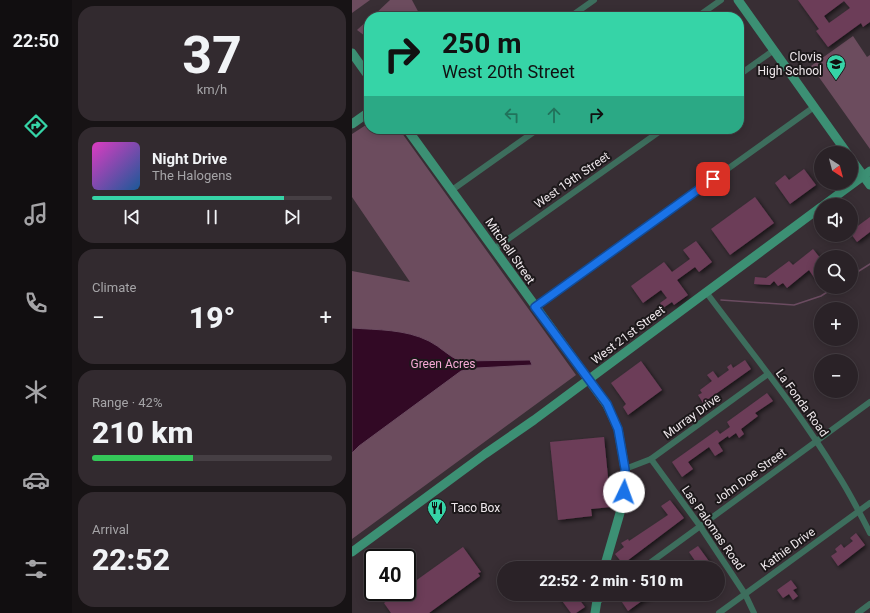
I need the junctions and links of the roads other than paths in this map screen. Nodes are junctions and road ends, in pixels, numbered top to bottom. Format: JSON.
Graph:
{"nodes":[{"id":1,"x":594,"y":0,"type":"edge"},
{"id":2,"x":721,"y":0,"type":"edge"},
{"id":3,"x":738,"y":0,"type":"edge"},
{"id":4,"x":577,"y":12,"type":"edge"},
{"id":5,"x":704,"y":12,"type":"edge"},
{"id":6,"x":774,"y":50,"type":"junction"},
{"id":7,"x":352,"y":53,"type":"edge"},
{"id":8,"x":364,"y":70,"type":"edge"},
{"id":9,"x":744,"y":71,"type":"edge"},
{"id":10,"x":814,"y":106,"type":"junction"},
{"id":11,"x":364,"y":116,"type":"edge"},
{"id":12,"x":352,"y":124,"type":"edge"},
{"id":13,"x":413,"y":134,"type":"edge"},
{"id":14,"x":531,"y":134,"type":"edge"},
{"id":15,"x":655,"y":134,"type":"edge"},
{"id":16,"x":842,"y":146,"type":"edge"},
{"id":17,"x":858,"y":165,"type":"edge"},
{"id":18,"x":867,"y":173,"type":"edge"},
{"id":19,"x":870,"y":185,"type":"edge"},
{"id":20,"x":452,"y":190,"type":"junction"},
{"id":21,"x":833,"y":198,"type":"edge"},
{"id":22,"x":814,"y":212,"type":"edge"},
{"id":23,"x":494,"y":249,"type":"junction"},
{"id":24,"x":706,"y":292,"type":"junction"},
{"id":25,"x":535,"y":307,"type":"junction"},
{"id":26,"x":768,"y":374,"type":"junction"},
{"id":27,"x":589,"y":379,"type":"junction"},
{"id":28,"x":870,"y":402,"type":"edge"},
{"id":29,"x":816,"y":441,"type":"junction"},
{"id":30,"x":650,"y":459,"type":"junction"},
{"id":31,"x":625,"y":469,"type":"junction"},
{"id":32,"x":870,"y":503,"type":"edge"},
{"id":33,"x":858,"y":511,"type":"junction"},
{"id":34,"x":700,"y":526,"type":"junction"},
{"id":35,"x":870,"y":533,"type":"edge"},
{"id":36,"x":352,"y":552,"type":"edge"},
{"id":37,"x":606,"y":561,"type":"edge"},
{"id":38,"x":652,"y":561,"type":"edge"},
{"id":39,"x":745,"y":594,"type":"junction"},
{"id":40,"x":597,"y":601,"type":"edge"},
{"id":41,"x":870,"y":604,"type":"edge"},
{"id":42,"x":595,"y":613,"type":"edge"},
{"id":43,"x":719,"y":613,"type":"edge"},
{"id":44,"x":754,"y":613,"type":"edge"},
{"id":45,"x":858,"y":613,"type":"edge"}],
"edges":[{"from":1,"to":4,"type":"street"},
{"from":2,"to":5,"type":"street"},
{"from":3,"to":6,"type":"street"},
{"from":6,"to":9,"type":"street"},
{"from":6,"to":10,"type":"street"},
{"from":7,"to":8,"type":"street"},
{"from":10,"to":16,"type":"street"},
{"from":10,"to":25,"type":"street"},
{"from":11,"to":12,"type":"street"},
{"from":13,"to":20,"type":"street","name":"Mitchell Street"},
{"from":14,"to":20,"type":"street"},
{"from":15,"to":23,"type":"street","name":"West 19th Street"},
{"from":17,"to":18,"type":"street"},
{"from":18,"to":19,"type":"street"},
{"from":18,"to":21,"type":"street"},
{"from":20,"to":23,"type":"street","name":"Mitchell Street"},
{"from":22,"to":24,"type":"street","name":"West 21st Street"},
{"from":23,"to":25,"type":"street","name":"Mitchell Street"},
{"from":24,"to":26,"type":"street","name":"La Fonda Road"},
{"from":24,"to":27,"type":"street","name":"West 21st Street"},
{"from":25,"to":27,"type":"street","name":"Mitchell Street"},
{"from":26,"to":29,"type":"street","name":"La Fonda Road"},
{"from":26,"to":30,"type":"street","name":"Murray Drive"},
{"from":27,"to":31,"type":"street","name":"Mitchell Street"},
{"from":27,"to":36,"type":"street","name":"West 21st Street"},
{"from":28,"to":29,"type":"street","name":"John Doe Street"},
{"from":29,"to":33,"type":"street","name":"La Fonda Road"},
{"from":29,"to":34,"type":"street","name":"John Doe Street"},
{"from":30,"to":31,"type":"street","name":"Murray Drive"},
{"from":30,"to":34,"type":"street","name":"Las Palomas Road"},
{"from":31,"to":37,"type":"street","name":"Mitchell Street"},
{"from":32,"to":33,"type":"street","name":"Kathie Drive"},
{"from":33,"to":35,"type":"street","name":"La Fonda Road"},
{"from":33,"to":39,"type":"street","name":"Kathie Drive"},
{"from":34,"to":38,"type":"street","name":"John Doe Street"},
{"from":34,"to":39,"type":"street","name":"Las Palomas Road"},
{"from":39,"to":43,"type":"street","name":"Kathie Drive"},
{"from":39,"to":44,"type":"street","name":"Las Palomas Road"},
{"from":40,"to":42,"type":"street"},
{"from":41,"to":45,"type":"street"}]}
